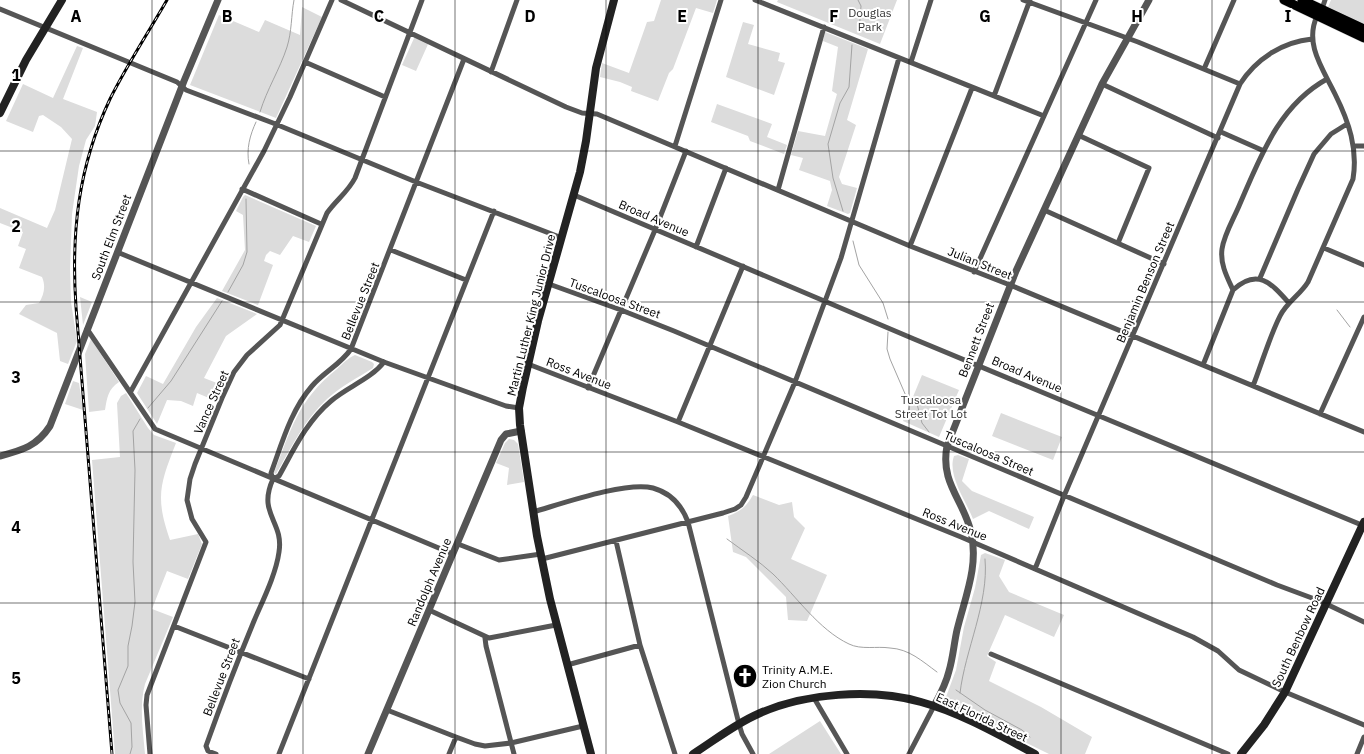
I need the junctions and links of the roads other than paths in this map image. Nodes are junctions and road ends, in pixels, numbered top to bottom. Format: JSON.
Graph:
{"nodes":[{"id":1,"x":62,"y":0,"type":"edge"},
{"id":2,"x":218,"y":0,"type":"edge"},
{"id":3,"x":332,"y":0,"type":"edge"},
{"id":4,"x":341,"y":0,"type":"edge"},
{"id":5,"x":422,"y":0,"type":"edge"},
{"id":6,"x":517,"y":0,"type":"edge"},
{"id":7,"x":614,"y":0,"type":"edge"},
{"id":8,"x":721,"y":0,"type":"edge"},
{"id":9,"x":755,"y":0,"type":"edge"},
{"id":10,"x":931,"y":0,"type":"edge"},
{"id":11,"x":1023,"y":0,"type":"edge"},
{"id":12,"x":1096,"y":0,"type":"edge"},
{"id":13,"x":1149,"y":0,"type":"edge"},
{"id":14,"x":1234,"y":0,"type":"edge"},
{"id":15,"x":1284,"y":0,"type":"edge"},
{"id":16,"x":1302,"y":0,"type":"edge"},
{"id":17,"x":1326,"y":0,"type":"edge"},
{"id":18,"x":1030,"y":1,"type":"edge"},
{"id":19,"x":0,"y":10,"type":"edge"},
{"id":20,"x":1319,"y":12,"type":"junction"},
{"id":21,"x":1086,"y":23,"type":"junction"},
{"id":22,"x":824,"y":27,"type":"junction"},
{"id":23,"x":44,"y":28,"type":"junction"},
{"id":24,"x":1364,"y":29,"type":"edge"},
{"id":25,"x":410,"y":32,"type":"junction"},
{"id":26,"x":1364,"y":38,"type":"edge"},
{"id":27,"x":1128,"y":39,"type":"junction"},
{"id":28,"x":1312,"y":39,"type":"junction"},
{"id":29,"x":899,"y":58,"type":"junction"},
{"id":30,"x":464,"y":59,"type":"junction"},
{"id":31,"x":306,"y":62,"type":"junction"},
{"id":32,"x":911,"y":62,"type":"junction"},
{"id":33,"x":1204,"y":69,"type":"junction"},
{"id":34,"x":491,"y":72,"type":"junction"},
{"id":35,"x":1327,"y":79,"type":"junction"},
{"id":36,"x":1102,"y":84,"type":"junction"},
{"id":37,"x":1240,"y":84,"type":"junction"},
{"id":38,"x":182,"y":86,"type":"junction"},
{"id":39,"x":972,"y":88,"type":"junction"},
{"id":40,"x":994,"y":96,"type":"junction"},
{"id":41,"x":385,"y":97,"type":"junction"},
{"id":42,"x":0,"y":113,"type":"edge"},
{"id":43,"x":590,"y":113,"type":"junction"},
{"id":44,"x":1044,"y":116,"type":"junction"},
{"id":45,"x":1347,"y":124,"type":"junction"},
{"id":46,"x":277,"y":125,"type":"junction"},
{"id":47,"x":1078,"y":135,"type":"junction"},
{"id":48,"x":1220,"y":135,"type":"junction"},
{"id":49,"x":675,"y":146,"type":"junction"},
{"id":50,"x":1354,"y":146,"type":"junction"},
{"id":51,"x":1364,"y":146,"type":"edge"},
{"id":52,"x":1264,"y":150,"type":"junction"},
{"id":53,"x":686,"y":151,"type":"junction"},
{"id":54,"x":361,"y":159,"type":"junction"},
{"id":55,"x":726,"y":168,"type":"junction"},
{"id":56,"x":416,"y":182,"type":"junction"},
{"id":57,"x":242,"y":189,"type":"junction"},
{"id":58,"x":778,"y":190,"type":"junction"},
{"id":59,"x":574,"y":195,"type":"junction"},
{"id":60,"x":1044,"y":210,"type":"junction"},
{"id":61,"x":494,"y":211,"type":"junction"},
{"id":62,"x":852,"y":222,"type":"junction"},
{"id":63,"x":321,"y":224,"type":"junction"},
{"id":64,"x":655,"y":230,"type":"junction"},
{"id":65,"x":562,"y":238,"type":"junction"},
{"id":66,"x":1118,"y":243,"type":"junction"},
{"id":67,"x":910,"y":246,"type":"junction"},
{"id":68,"x":696,"y":247,"type":"junction"},
{"id":69,"x":1324,"y":248,"type":"junction"},
{"id":70,"x":391,"y":250,"type":"junction"},
{"id":71,"x":117,"y":252,"type":"junction"},
{"id":72,"x":1164,"y":264,"type":"junction"},
{"id":73,"x":1364,"y":265,"type":"edge"},
{"id":74,"x":743,"y":266,"type":"junction"},
{"id":75,"x":974,"y":272,"type":"junction"},
{"id":76,"x":1260,"y":278,"type":"junction"},
{"id":77,"x":466,"y":280,"type":"junction"},
{"id":78,"x":192,"y":282,"type":"junction"},
{"id":79,"x":549,"y":284,"type":"junction"},
{"id":80,"x":1010,"y":286,"type":"junction"},
{"id":81,"x":1233,"y":290,"type":"junction"},
{"id":82,"x":826,"y":300,"type":"junction"},
{"id":83,"x":1289,"y":303,"type":"junction"},
{"id":84,"x":621,"y":310,"type":"junction"},
{"id":85,"x":1364,"y":317,"type":"edge"},
{"id":86,"x":282,"y":320,"type":"junction"},
{"id":87,"x":87,"y":329,"type":"junction"},
{"id":88,"x":1132,"y":337,"type":"junction"},
{"id":89,"x":710,"y":346,"type":"junction"},
{"id":90,"x":352,"y":349,"type":"junction"},
{"id":91,"x":384,"y":362,"type":"junction"},
{"id":92,"x":528,"y":364,"type":"junction"},
{"id":93,"x":978,"y":365,"type":"junction"},
{"id":94,"x":1203,"y":365,"type":"junction"},
{"id":95,"x":427,"y":378,"type":"junction"},
{"id":96,"x":795,"y":382,"type":"junction"},
{"id":97,"x":1253,"y":386,"type":"junction"},
{"id":98,"x":588,"y":388,"type":"junction"},
{"id":99,"x":131,"y":392,"type":"junction"},
{"id":100,"x":519,"y":408,"type":"junction"},
{"id":101,"x":1320,"y":414,"type":"junction"},
{"id":102,"x":1100,"y":415,"type":"junction"},
{"id":103,"x":678,"y":422,"type":"junction"},
{"id":104,"x":521,"y":431,"type":"junction"},
{"id":105,"x":1364,"y":432,"type":"edge"},
{"id":106,"x":947,"y":446,"type":"junction"},
{"id":107,"x":201,"y":449,"type":"junction"},
{"id":108,"x":0,"y":456,"type":"edge"},
{"id":109,"x":762,"y":458,"type":"junction"},
{"id":110,"x":273,"y":479,"type":"junction"},
{"id":111,"x":1064,"y":496,"type":"junction"},
{"id":112,"x":533,"y":512,"type":"junction"},
{"id":113,"x":371,"y":519,"type":"junction"},
{"id":114,"x":688,"y":522,"type":"junction"},
{"id":115,"x":1363,"y":525,"type":"edge"},
{"id":116,"x":616,"y":540,"type":"junction"},
{"id":117,"x":973,"y":542,"type":"junction"},
{"id":118,"x":458,"y":544,"type":"junction"},
{"id":119,"x":453,"y":554,"type":"junction"},
{"id":120,"x":541,"y":557,"type":"junction"},
{"id":121,"x":1035,"y":569,"type":"junction"},
{"id":122,"x":1326,"y":604,"type":"junction"},
{"id":123,"x":429,"y":610,"type":"junction"},
{"id":124,"x":1364,"y":622,"type":"edge"},
{"id":125,"x":556,"y":625,"type":"junction"},
{"id":126,"x":174,"y":626,"type":"junction"},
{"id":127,"x":486,"y":638,"type":"junction"},
{"id":128,"x":640,"y":646,"type":"junction"},
{"id":129,"x":241,"y":654,"type":"junction"},
{"id":130,"x":991,"y":654,"type":"dead end"},
{"id":131,"x":567,"y":665,"type":"junction"},
{"id":132,"x":308,"y":679,"type":"junction"},
{"id":133,"x":1285,"y":692,"type":"junction"},
{"id":134,"x":814,"y":698,"type":"junction"},
{"id":135,"x":934,"y":706,"type":"junction"},
{"id":136,"x":386,"y":710,"type":"junction"},
{"id":137,"x":739,"y":724,"type":"junction"},
{"id":138,"x":1364,"y":725,"type":"edge"},
{"id":139,"x":583,"y":726,"type":"junction"},
{"id":140,"x":456,"y":737,"type":"junction"},
{"id":141,"x":1364,"y":737,"type":"edge"},
{"id":142,"x":511,"y":743,"type":"junction"},
{"id":143,"x":1025,"y":752,"type":"edge"},
{"id":144,"x":150,"y":754,"type":"edge"},
{"id":145,"x":216,"y":754,"type":"edge"},
{"id":146,"x":279,"y":754,"type":"edge"},
{"id":147,"x":368,"y":754,"type":"edge"},
{"id":148,"x":449,"y":754,"type":"edge"},
{"id":149,"x":514,"y":754,"type":"edge"},
{"id":150,"x":591,"y":754,"type":"edge"},
{"id":151,"x":675,"y":754,"type":"edge"},
{"id":152,"x":694,"y":754,"type":"edge"},
{"id":153,"x":753,"y":754,"type":"edge"},
{"id":154,"x":847,"y":754,"type":"edge"},
{"id":155,"x":910,"y":754,"type":"edge"},
{"id":156,"x":1035,"y":754,"type":"edge"},
{"id":157,"x":1228,"y":754,"type":"edge"},
{"id":158,"x":1241,"y":754,"type":"edge"},
{"id":159,"x":1357,"y":754,"type":"edge"}],
"edges":[{"from":1,"to":23,"type":"main road"},
{"from":2,"to":38,"type":"street","name":"South Elm Street"},
{"from":3,"to":31,"type":"street"},
{"from":4,"to":25,"type":"street","name":"Julian Street"},
{"from":5,"to":25,"type":"street","name":"Vance Street"},
{"from":6,"to":34,"type":"street"},
{"from":7,"to":43,"type":"main road","name":"Martin Luther King Junior Drive"},
{"from":8,"to":49,"type":"street"},
{"from":9,"to":22,"type":"street"},
{"from":10,"to":32,"type":"street"},
{"from":11,"to":18,"type":"street"},
{"from":12,"to":21,"type":"street"},
{"from":13,"to":27,"type":"street","name":"Bennett Street"},
{"from":14,"to":33,"type":"street"},
{"from":15,"to":20,"type":"main road"},
{"from":16,"to":20,"type":"main road"},
{"from":17,"to":20,"type":"street"},
{"from":18,"to":21,"type":"street"},
{"from":18,"to":40,"type":"street"},
{"from":19,"to":23,"type":"street"},
{"from":20,"to":24,"type":"main road"},
{"from":20,"to":26,"type":"main road"},
{"from":20,"to":28,"type":"street"},
{"from":21,"to":27,"type":"street"},
{"from":21,"to":44,"type":"street"},
{"from":22,"to":29,"type":"street"},
{"from":22,"to":58,"type":"street"},
{"from":23,"to":38,"type":"street"},
{"from":23,"to":42,"type":"main road"},
{"from":25,"to":30,"type":"street","name":"Julian Street"},
{"from":25,"to":41,"type":"street","name":"Vance Street"},
{"from":27,"to":33,"type":"street"},
{"from":27,"to":36,"type":"street","name":"Bennett Street"},
{"from":28,"to":35,"type":"street"},
{"from":28,"to":37,"type":"street","name":"Benjamin Benson Street"},
{"from":29,"to":32,"type":"street"},
{"from":29,"to":62,"type":"street"},
{"from":30,"to":34,"type":"street","name":"Julian Street"},
{"from":30,"to":56,"type":"street","name":"Bellevue Street"},
{"from":31,"to":41,"type":"street"},
{"from":31,"to":46,"type":"street"},
{"from":32,"to":39,"type":"street"},
{"from":33,"to":37,"type":"street"},
{"from":34,"to":43,"type":"street","name":"Julian Street"},
{"from":35,"to":45,"type":"street"},
{"from":35,"to":52,"type":"street"},
{"from":36,"to":47,"type":"street","name":"Bennett Street"},
{"from":36,"to":48,"type":"street"},
{"from":37,"to":48,"type":"street","name":"Benjamin Benson Street"},
{"from":38,"to":46,"type":"street"},
{"from":38,"to":71,"type":"street","name":"South Elm Street"},
{"from":39,"to":40,"type":"street"},
{"from":39,"to":67,"type":"street"},
{"from":40,"to":44,"type":"street"},
{"from":41,"to":54,"type":"street","name":"Vance Street"},
{"from":43,"to":49,"type":"street","name":"Julian Street"},
{"from":43,"to":59,"type":"main road","name":"Martin Luther King Junior Drive"},
{"from":44,"to":75,"type":"street"},
{"from":45,"to":50,"type":"street"},
{"from":45,"to":76,"type":"street"},
{"from":46,"to":54,"type":"street"},
{"from":46,"to":57,"type":"street"},
{"from":47,"to":60,"type":"street","name":"Bennett Street"},
{"from":47,"to":66,"type":"street"},
{"from":48,"to":52,"type":"street"},
{"from":48,"to":72,"type":"street","name":"Benjamin Benson Street"},
{"from":49,"to":53,"type":"street","name":"Julian Street"},
{"from":50,"to":51,"type":"street"},
{"from":50,"to":69,"type":"street"},
{"from":52,"to":81,"type":"street"},
{"from":53,"to":55,"type":"street","name":"Julian Street"},
{"from":53,"to":64,"type":"street"},
{"from":54,"to":56,"type":"street"},
{"from":54,"to":63,"type":"street","name":"Vance Street"},
{"from":55,"to":58,"type":"street","name":"Julian Street"},
{"from":55,"to":68,"type":"street"},
{"from":56,"to":61,"type":"street"},
{"from":56,"to":70,"type":"street","name":"Bellevue Street"},
{"from":57,"to":63,"type":"street"},
{"from":57,"to":78,"type":"street"},
{"from":58,"to":62,"type":"street","name":"Julian Street"},
{"from":59,"to":64,"type":"street","name":"Broad Avenue"},
{"from":59,"to":65,"type":"main road","name":"Martin Luther King Junior Drive"},
{"from":60,"to":66,"type":"street"},
{"from":60,"to":80,"type":"street","name":"Bennett Street"},
{"from":61,"to":65,"type":"street"},
{"from":61,"to":77,"type":"street"},
{"from":62,"to":67,"type":"street","name":"Julian Street"},
{"from":62,"to":82,"type":"street"},
{"from":63,"to":86,"type":"street","name":"Vance Street"},
{"from":64,"to":68,"type":"street","name":"Broad Avenue"},
{"from":64,"to":84,"type":"street"},
{"from":65,"to":79,"type":"main road","name":"Martin Luther King Junior Drive"},
{"from":66,"to":72,"type":"street"},
{"from":67,"to":75,"type":"street","name":"Julian Street"},
{"from":68,"to":74,"type":"street","name":"Broad Avenue"},
{"from":69,"to":73,"type":"street"},
{"from":69,"to":83,"type":"street"},
{"from":70,"to":77,"type":"street"},
{"from":70,"to":90,"type":"street","name":"Bellevue Street"},
{"from":71,"to":78,"type":"street"},
{"from":71,"to":87,"type":"street","name":"South Elm Street"},
{"from":72,"to":88,"type":"street","name":"Benjamin Benson Street"},
{"from":74,"to":82,"type":"street","name":"Broad Avenue"},
{"from":74,"to":89,"type":"street"},
{"from":75,"to":80,"type":"street","name":"Julian Street"},
{"from":76,"to":81,"type":"street"},
{"from":76,"to":83,"type":"street"},
{"from":77,"to":95,"type":"street"},
{"from":78,"to":86,"type":"street"},
{"from":78,"to":99,"type":"street"},
{"from":79,"to":84,"type":"street","name":"Tuscaloosa Street"},
{"from":79,"to":92,"type":"main road","name":"Martin Luther King Junior Drive"},
{"from":80,"to":88,"type":"street","name":"Julian Street"},
{"from":80,"to":93,"type":"street","name":"Bennett Street"},
{"from":81,"to":94,"type":"street"},
{"from":82,"to":93,"type":"street","name":"Broad Avenue"},
{"from":82,"to":96,"type":"street"},
{"from":83,"to":97,"type":"street"},
{"from":84,"to":89,"type":"street","name":"Tuscaloosa Street"},
{"from":84,"to":98,"type":"street"},
{"from":85,"to":101,"type":"street"},
{"from":86,"to":90,"type":"street"},
{"from":86,"to":107,"type":"street","name":"Vance Street"},
{"from":87,"to":99,"type":"street"},
{"from":87,"to":108,"type":"street","name":"South Elm Street"},
{"from":88,"to":94,"type":"street","name":"Julian Street"},
{"from":88,"to":102,"type":"street","name":"Benjamin Benson Street"},
{"from":89,"to":96,"type":"street","name":"Tuscaloosa Street"},
{"from":89,"to":103,"type":"street"},
{"from":90,"to":91,"type":"street"},
{"from":90,"to":110,"type":"street","name":"Bellevue Street"},
{"from":91,"to":95,"type":"street"},
{"from":91,"to":110,"type":"street"},
{"from":92,"to":98,"type":"street","name":"Ross Avenue"},
{"from":92,"to":100,"type":"main road","name":"Martin Luther King Junior Drive"},
{"from":93,"to":102,"type":"street","name":"Broad Avenue"},
{"from":93,"to":106,"type":"street","name":"Bennett Street"},
{"from":94,"to":97,"type":"street","name":"Julian Street"},
{"from":95,"to":100,"type":"street"},
{"from":95,"to":113,"type":"street"},
{"from":96,"to":106,"type":"street","name":"Tuscaloosa Street"},
{"from":96,"to":109,"type":"street"},
{"from":97,"to":101,"type":"street","name":"Julian Street"},
{"from":98,"to":103,"type":"street","name":"Ross Avenue"},
{"from":99,"to":107,"type":"street"},
{"from":100,"to":104,"type":"main road","name":"Martin Luther King Junior Drive"},
{"from":101,"to":105,"type":"street","name":"Julian Street"},
{"from":102,"to":111,"type":"street","name":"Benjamin Benson Street"},
{"from":102,"to":115,"type":"street","name":"Broad Avenue"},
{"from":103,"to":109,"type":"street","name":"Ross Avenue"},
{"from":104,"to":112,"type":"main road","name":"Martin Luther King Junior Drive"},
{"from":104,"to":118,"type":"street","name":"Randolph Avenue"},
{"from":106,"to":111,"type":"street","name":"Tuscaloosa Street"},
{"from":106,"to":117,"type":"street","name":"Bennett Street"},
{"from":107,"to":110,"type":"street"},
{"from":107,"to":126,"type":"street","name":"Vance Street"},
{"from":109,"to":114,"type":"street"},
{"from":109,"to":117,"type":"street","name":"Ross Avenue"},
{"from":110,"to":113,"type":"street"},
{"from":110,"to":129,"type":"street","name":"Bellevue Street"},
{"from":111,"to":121,"type":"street","name":"Benjamin Benson Street"},
{"from":111,"to":122,"type":"street","name":"Tuscaloosa Street"},
{"from":112,"to":114,"type":"street"},
{"from":112,"to":120,"type":"main road","name":"Martin Luther King Junior Drive"},
{"from":113,"to":119,"type":"street"},
{"from":113,"to":132,"type":"street"},
{"from":114,"to":116,"type":"street"},
{"from":114,"to":137,"type":"street"},
{"from":115,"to":122,"type":"main road","name":"South Benbow Road"},
{"from":116,"to":120,"type":"street"},
{"from":116,"to":128,"type":"street"},
{"from":117,"to":121,"type":"street","name":"Ross Avenue"},
{"from":117,"to":135,"type":"street","name":"Bennett Street"},
{"from":118,"to":119,"type":"street","name":"Randolph Avenue"},
{"from":118,"to":120,"type":"street"},
{"from":119,"to":123,"type":"street","name":"Randolph Avenue"},
{"from":120,"to":125,"type":"main road","name":"Martin Luther King Junior Drive"},
{"from":121,"to":133,"type":"street","name":"Ross Avenue"},
{"from":122,"to":124,"type":"street","name":"Tuscaloosa Street"},
{"from":122,"to":133,"type":"main road","name":"South Benbow Road"},
{"from":123,"to":127,"type":"street"},
{"from":123,"to":136,"type":"street","name":"Randolph Avenue"},
{"from":125,"to":127,"type":"street"},
{"from":125,"to":131,"type":"main road","name":"Martin Luther King Junior Drive"},
{"from":126,"to":129,"type":"street"},
{"from":126,"to":144,"type":"street","name":"Vance Street"},
{"from":127,"to":142,"type":"street"},
{"from":128,"to":131,"type":"street"},
{"from":128,"to":151,"type":"street"},
{"from":129,"to":132,"type":"street"},
{"from":129,"to":145,"type":"street","name":"Bellevue Street"},
{"from":130,"to":157,"type":"street"},
{"from":131,"to":139,"type":"main road","name":"Martin Luther King Junior Drive"},
{"from":132,"to":146,"type":"street"},
{"from":133,"to":138,"type":"street","name":"Ross Avenue"},
{"from":133,"to":158,"type":"main road","name":"South Benbow Road"},
{"from":134,"to":135,"type":"main road","name":"East Florida Street"},
{"from":134,"to":137,"type":"main road","name":"East Florida Street"},
{"from":134,"to":154,"type":"street"},
{"from":135,"to":143,"type":"main road","name":"East Florida Street"},
{"from":135,"to":155,"type":"street"},
{"from":136,"to":140,"type":"street"},
{"from":136,"to":147,"type":"street","name":"Randolph Avenue"},
{"from":137,"to":152,"type":"main road","name":"East Florida Street"},
{"from":137,"to":153,"type":"street"},
{"from":139,"to":142,"type":"street"},
{"from":139,"to":150,"type":"main road","name":"Martin Luther King Junior Drive"},
{"from":140,"to":142,"type":"street"},
{"from":140,"to":148,"type":"street"},
{"from":141,"to":159,"type":"street"},
{"from":142,"to":149,"type":"street"},
{"from":143,"to":156,"type":"main road","name":"East Florida Street"}]}
